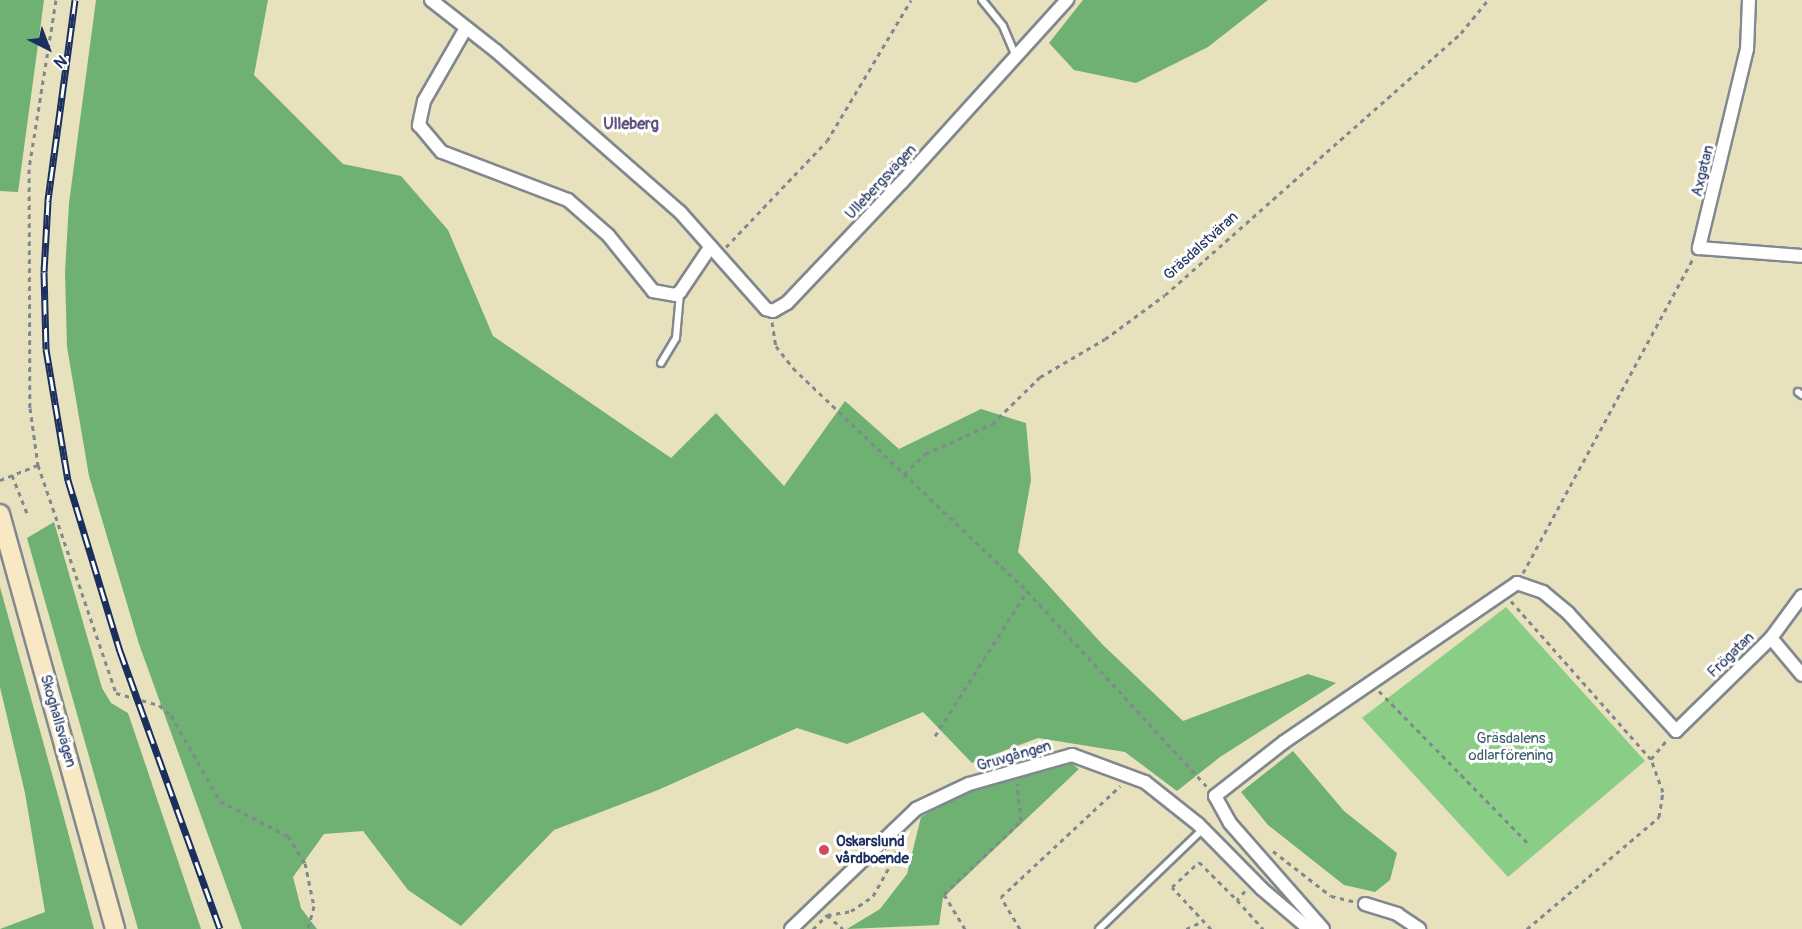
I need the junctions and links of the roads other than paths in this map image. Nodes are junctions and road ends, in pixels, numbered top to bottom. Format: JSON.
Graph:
{"nodes":[{"id":1,"x":431,"y":0,"type":"edge"},
{"id":2,"x":982,"y":0,"type":"edge"},
{"id":3,"x":1067,"y":0,"type":"edge"},
{"id":4,"x":1749,"y":0,"type":"edge"},
{"id":5,"x":466,"y":28,"type":"junction"},
{"id":6,"x":1016,"y":57,"type":"junction"},
{"id":7,"x":715,"y":250,"type":"junction"},
{"id":8,"x":1802,"y":256,"type":"edge"},
{"id":9,"x":680,"y":292,"type":"junction"},
{"id":10,"x":661,"y":363,"type":"dead end"},
{"id":11,"x":0,"y":514,"type":"edge"},
{"id":12,"x":1802,"y":596,"type":"edge"},
{"id":13,"x":1771,"y":638,"type":"junction"},
{"id":14,"x":1802,"y":675,"type":"edge"},
{"id":15,"x":1203,"y":829,"type":"junction"},
{"id":16,"x":1365,"y":904,"type":"road end"},
{"id":17,"x":115,"y":929,"type":"edge"},
{"id":18,"x":791,"y":929,"type":"edge"},
{"id":19,"x":1098,"y":929,"type":"edge"},
{"id":20,"x":1310,"y":929,"type":"edge"},
{"id":21,"x":1323,"y":929,"type":"edge"},
{"id":22,"x":1419,"y":929,"type":"edge"}],
"edges":[{"from":1,"to":5,"type":"street"},
{"from":2,"to":6,"type":"lane"},
{"from":3,"to":6,"type":"street","name":"Ullebergsvägen"},
{"from":4,"to":8,"type":"street","name":"Axgatan"},
{"from":5,"to":7,"type":"street"},
{"from":5,"to":9,"type":"street"},
{"from":6,"to":7,"type":"street","name":"Ullebergsvägen"},
{"from":7,"to":9,"type":"street"},
{"from":9,"to":10,"type":"lane"},
{"from":11,"to":17,"type":"main road","name":"Skoghallsvägen"},
{"from":12,"to":13,"type":"street","name":"Frögatan"},
{"from":13,"to":14,"type":"street"},
{"from":13,"to":21,"type":"street","name":"Frögatan"},
{"from":15,"to":18,"type":"street","name":"Gruvgången"},
{"from":15,"to":19,"type":"lane"},
{"from":15,"to":20,"type":"street","name":"Gruvgången"},
{"from":16,"to":22,"type":"street"}]}
